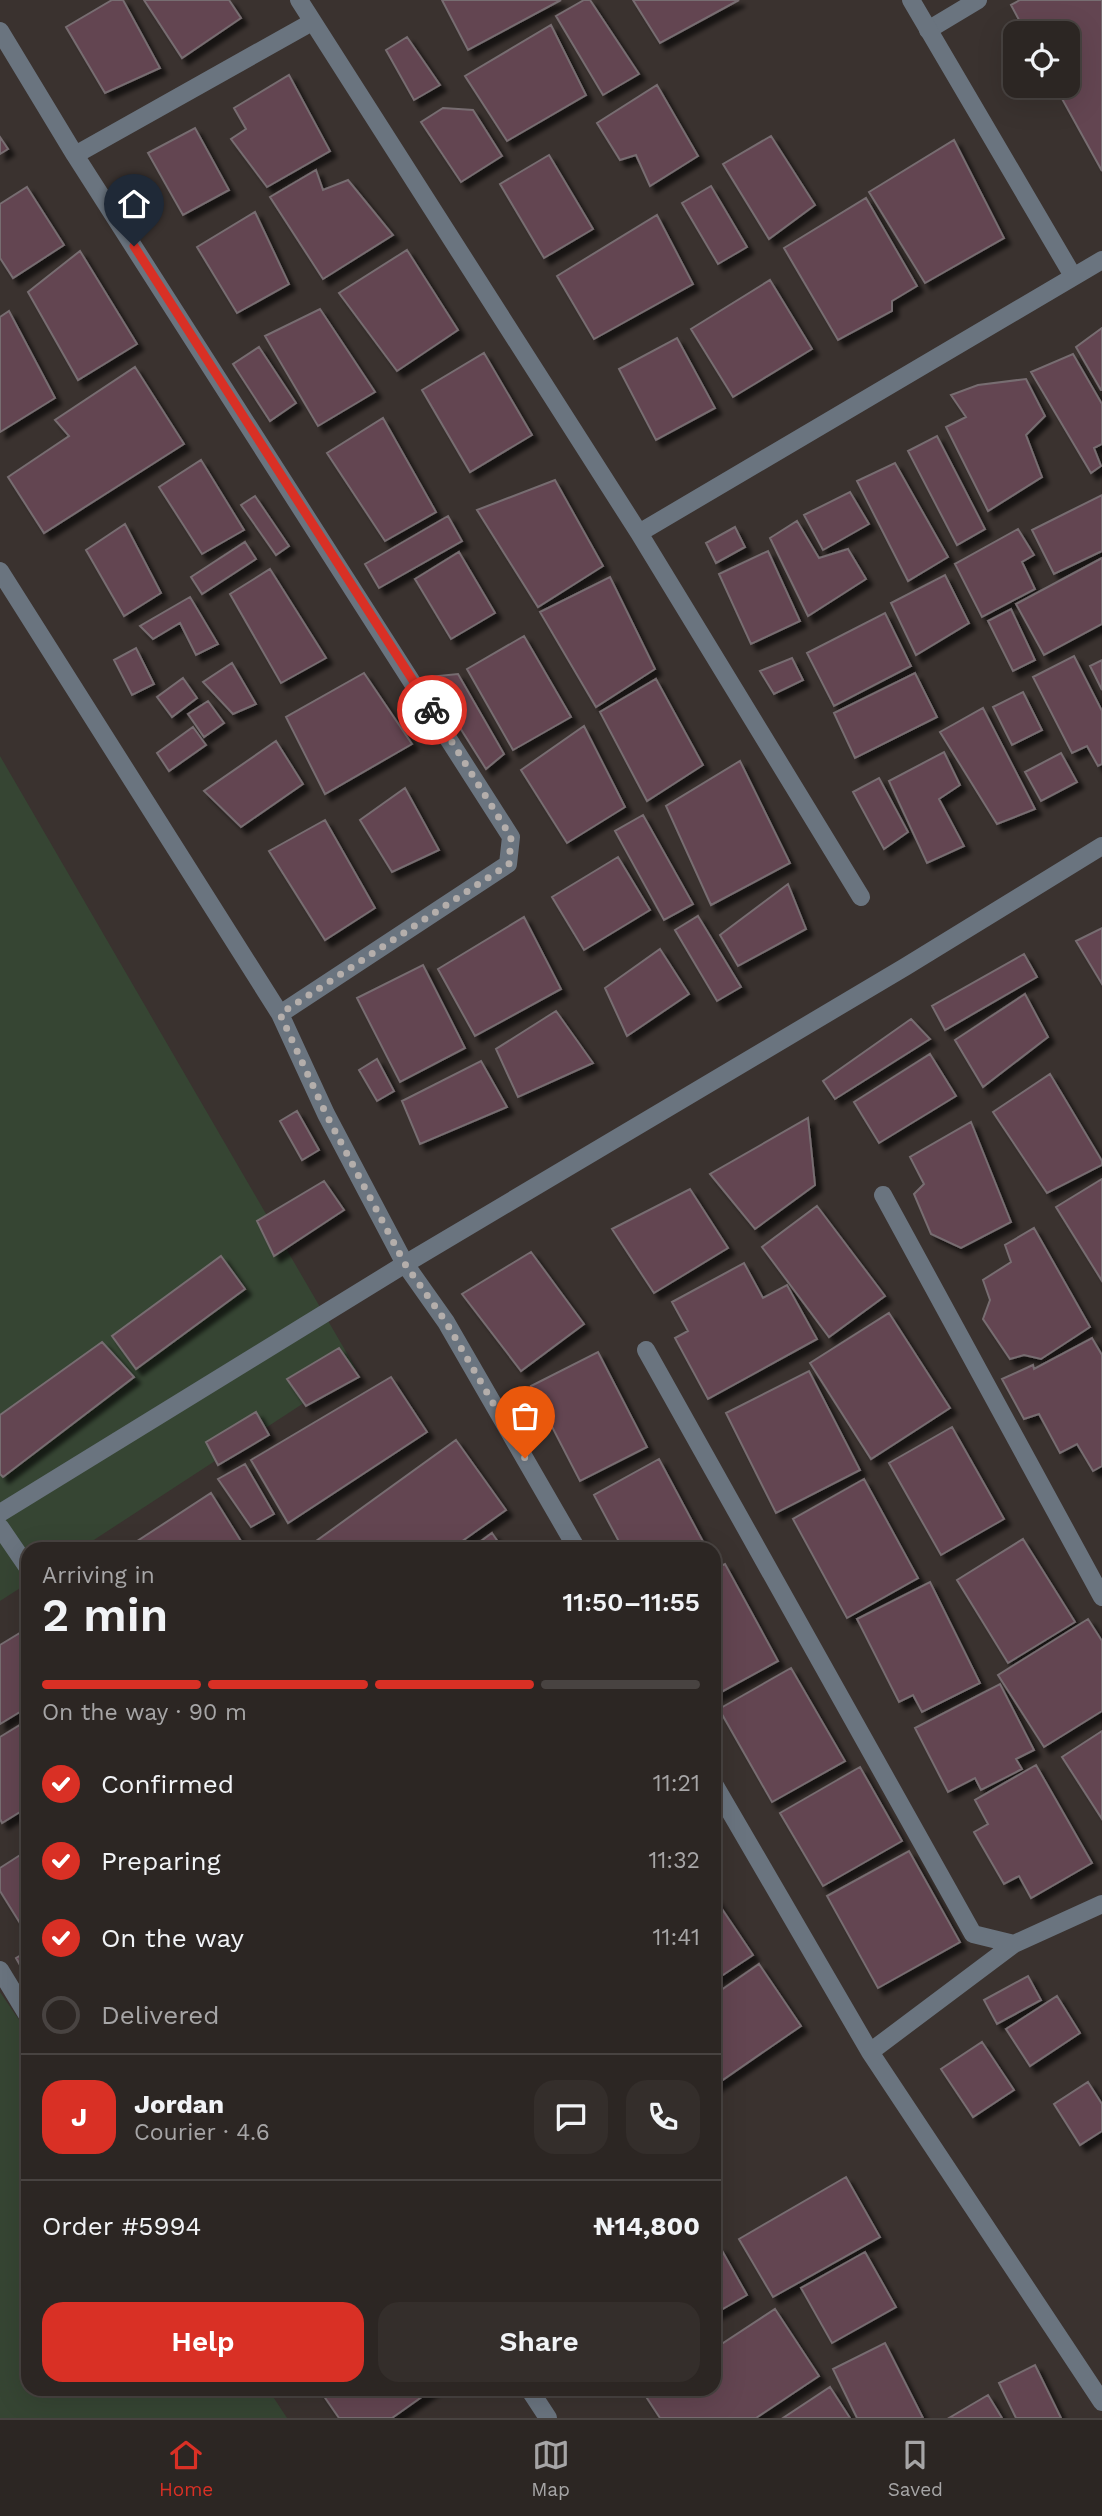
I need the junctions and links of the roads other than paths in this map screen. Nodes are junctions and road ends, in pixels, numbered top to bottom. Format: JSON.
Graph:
{"nodes":[{"id":1,"x":299,"y":0,"type":"edge"},
{"id":2,"x":911,"y":0,"type":"edge"},
{"id":3,"x":978,"y":0,"type":"edge"},
{"id":4,"x":312,"y":22,"type":"junction"},
{"id":5,"x":928,"y":30,"type":"junction"},
{"id":6,"x":0,"y":31,"type":"edge"},
{"id":7,"x":75,"y":155,"type":"junction"},
{"id":8,"x":1102,"y":260,"type":"edge"},
{"id":9,"x":1073,"y":276,"type":"junction"},
{"id":10,"x":639,"y":533,"type":"junction"},
{"id":11,"x":0,"y":571,"type":"edge"},
{"id":12,"x":1102,"y":846,"type":"edge"},
{"id":13,"x":861,"y":897,"type":"dead end"},
{"id":14,"x":280,"y":1014,"type":"junction"},
{"id":15,"x":883,"y":1195,"type":"dead end"},
{"id":16,"x":405,"y":1264,"type":"junction"},
{"id":17,"x":646,"y":1350,"type":"dead end"},
{"id":18,"x":0,"y":1513,"type":"edge"},
{"id":19,"x":0,"y":1528,"type":"edge"},
{"id":20,"x":573,"y":1542,"type":"edge"},
{"id":21,"x":21,"y":1558,"type":"edge"},
{"id":22,"x":1102,"y":1597,"type":"edge"},
{"id":23,"x":721,"y":1796,"type":"edge"},
{"id":24,"x":1102,"y":1904,"type":"edge"},
{"id":25,"x":1014,"y":1944,"type":"junction"},
{"id":26,"x":0,"y":1970,"type":"edge"},
{"id":27,"x":21,"y":2004,"type":"edge"},
{"id":28,"x":870,"y":2052,"type":"junction"},
{"id":29,"x":534,"y":2396,"type":"edge"},
{"id":30,"x":1102,"y":2402,"type":"edge"},
{"id":31,"x":548,"y":2418,"type":"edge"}],
"edges":[{"from":1,"to":4,"type":"street"},
{"from":2,"to":5,"type":"street"},
{"from":3,"to":5,"type":"street"},
{"from":4,"to":7,"type":"street"},
{"from":4,"to":10,"type":"street"},
{"from":5,"to":9,"type":"street"},
{"from":6,"to":7,"type":"street"},
{"from":7,"to":14,"type":"street"},
{"from":8,"to":9,"type":"street"},
{"from":9,"to":10,"type":"street"},
{"from":10,"to":13,"type":"street"},
{"from":11,"to":14,"type":"street"},
{"from":12,"to":16,"type":"street"},
{"from":14,"to":16,"type":"street"},
{"from":15,"to":22,"type":"street"},
{"from":16,"to":18,"type":"street"},
{"from":16,"to":20,"type":"street"},
{"from":17,"to":25,"type":"street"},
{"from":19,"to":21,"type":"street"},
{"from":23,"to":28,"type":"street"},
{"from":24,"to":25,"type":"street"},
{"from":25,"to":28,"type":"street"},
{"from":26,"to":27,"type":"street"},
{"from":28,"to":30,"type":"street"},
{"from":29,"to":31,"type":"street"}]}
